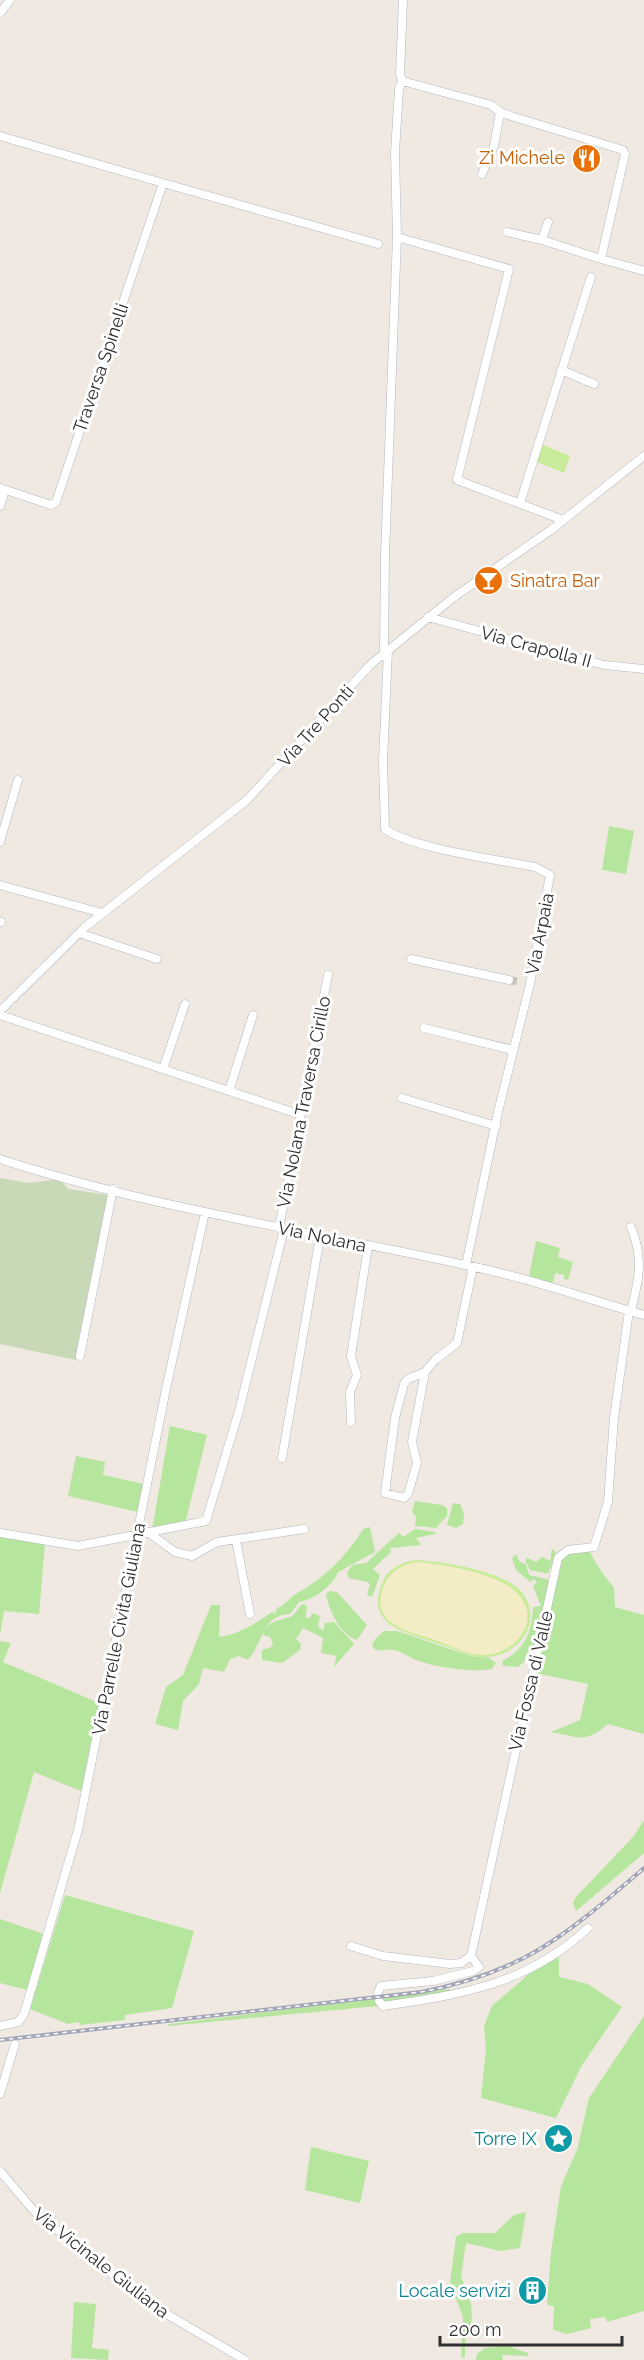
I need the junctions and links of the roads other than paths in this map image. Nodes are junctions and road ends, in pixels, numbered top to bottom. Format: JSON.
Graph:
{"nodes":[{"id":1,"x":10,"y":0,"type":"edge"},
{"id":2,"x":403,"y":0,"type":"edge"},
{"id":3,"x":0,"y":14,"type":"edge"},
{"id":4,"x":402,"y":81,"type":"junction"},
{"id":5,"x":500,"y":112,"type":"junction"},
{"id":6,"x":0,"y":136,"type":"edge"},
{"id":7,"x":482,"y":174,"type":"dead end"},
{"id":8,"x":163,"y":183,"type":"junction"},
{"id":9,"x":548,"y":222,"type":"dead end"},
{"id":10,"x":507,"y":232,"type":"dead end"},
{"id":11,"x":397,"y":237,"type":"junction"},
{"id":12,"x":542,"y":240,"type":"junction"},
{"id":13,"x":378,"y":244,"type":"dead end"},
{"id":14,"x":601,"y":259,"type":"junction"},
{"id":15,"x":644,"y":271,"type":"edge"},
{"id":16,"x":591,"y":277,"type":"dead end"},
{"id":17,"x":561,"y":370,"type":"junction"},
{"id":18,"x":594,"y":384,"type":"dead end"},
{"id":19,"x":644,"y":456,"type":"edge"},
{"id":20,"x":2,"y":489,"type":"edge"},
{"id":21,"x":520,"y":503,"type":"junction"},
{"id":22,"x":0,"y":506,"type":"edge"},
{"id":23,"x":562,"y":520,"type":"junction"},
{"id":24,"x":428,"y":617,"type":"junction"},
{"id":25,"x":386,"y":653,"type":"junction"},
{"id":26,"x":644,"y":669,"type":"edge"},
{"id":27,"x":18,"y":780,"type":"dead end"},
{"id":28,"x":0,"y":842,"type":"edge"},
{"id":29,"x":0,"y":885,"type":"edge"},
{"id":30,"x":102,"y":914,"type":"junction"},
{"id":31,"x":79,"y":933,"type":"junction"},
{"id":32,"x":157,"y":959,"type":"dead end"},
{"id":33,"x":411,"y":959,"type":"dead end"},
{"id":34,"x":328,"y":975,"type":"dead end"},
{"id":35,"x":509,"y":980,"type":"tunnel mouth"},
{"id":36,"x":520,"y":982,"type":"tunnel mouth"},
{"id":37,"x":530,"y":984,"type":"junction"},
{"id":38,"x":185,"y":1004,"type":"dead end"},
{"id":39,"x":0,"y":1011,"type":"edge"},
{"id":40,"x":0,"y":1015,"type":"edge"},
{"id":41,"x":254,"y":1015,"type":"dead end"},
{"id":42,"x":424,"y":1028,"type":"dead end"},
{"id":43,"x":513,"y":1050,"type":"junction"},
{"id":44,"x":163,"y":1069,"type":"junction"},
{"id":45,"x":229,"y":1091,"type":"junction"},
{"id":46,"x":402,"y":1098,"type":"dead end"},
{"id":47,"x":301,"y":1115,"type":"junction"},
{"id":48,"x":496,"y":1126,"type":"junction"},
{"id":49,"x":0,"y":1159,"type":"edge"},
{"id":50,"x":112,"y":1189,"type":"junction"},
{"id":51,"x":205,"y":1212,"type":"junction"},
{"id":52,"x":632,"y":1227,"type":"dead end"},
{"id":53,"x":282,"y":1229,"type":"junction"},
{"id":54,"x":320,"y":1237,"type":"junction"},
{"id":55,"x":368,"y":1247,"type":"junction"},
{"id":56,"x":470,"y":1266,"type":"junction"},
{"id":57,"x":630,"y":1311,"type":"junction"},
{"id":58,"x":644,"y":1315,"type":"edge"},
{"id":59,"x":80,"y":1356,"type":"dead end"},
{"id":60,"x":425,"y":1372,"type":"junction"},
{"id":61,"x":351,"y":1422,"type":"dead end"},
{"id":62,"x":282,"y":1458,"type":"dead end"},
{"id":63,"x":304,"y":1529,"type":"dead end"},
{"id":64,"x":0,"y":1533,"type":"edge"},
{"id":65,"x":149,"y":1533,"type":"junction"},
{"id":66,"x":137,"y":1535,"type":"junction"},
{"id":67,"x":236,"y":1540,"type":"junction"},
{"id":68,"x":250,"y":1614,"type":"dead end"},
{"id":69,"x":588,"y":1928,"type":"dead end"},
{"id":70,"x":351,"y":1946,"type":"dead end"},
{"id":71,"x":471,"y":1956,"type":"junction"},
{"id":72,"x":378,"y":1992,"type":"dead end"},
{"id":73,"x":379,"y":2001,"type":"dead end"},
{"id":74,"x":0,"y":2026,"type":"edge"},
{"id":75,"x":15,"y":2044,"type":"dead end"},
{"id":76,"x":0,"y":2094,"type":"edge"},
{"id":77,"x":0,"y":2171,"type":"edge"},
{"id":78,"x":245,"y":2360,"type":"edge"}],
"edges":[{"from":1,"to":3,"type":"street"},
{"from":2,"to":4,"type":"street"},
{"from":4,"to":5,"type":"street"},
{"from":4,"to":11,"type":"street"},
{"from":5,"to":7,"type":"street"},
{"from":5,"to":14,"type":"street"},
{"from":6,"to":8,"type":"street"},
{"from":8,"to":13,"type":"street"},
{"from":8,"to":20,"type":"street","name":"Traversa Spinelli"},
{"from":9,"to":12,"type":"street"},
{"from":10,"to":12,"type":"street"},
{"from":11,"to":21,"type":"street"},
{"from":11,"to":25,"type":"street"},
{"from":12,"to":14,"type":"street"},
{"from":14,"to":15,"type":"street"},
{"from":16,"to":17,"type":"street"},
{"from":17,"to":18,"type":"street"},
{"from":17,"to":21,"type":"street"},
{"from":19,"to":23,"type":"street","name":"Via Tre Ponti"},
{"from":20,"to":22,"type":"street"},
{"from":21,"to":23,"type":"street"},
{"from":23,"to":24,"type":"street","name":"Via Tre Ponti"},
{"from":24,"to":25,"type":"street","name":"Via Tre Ponti"},
{"from":24,"to":26,"type":"street","name":"Via Crapolla II"},
{"from":25,"to":30,"type":"street","name":"Via Tre Ponti"},
{"from":25,"to":37,"type":"street","name":"Via Arpaia"},
{"from":27,"to":28,"type":"street"},
{"from":29,"to":30,"type":"street"},
{"from":30,"to":31,"type":"street","name":"Via Tre Ponti"},
{"from":31,"to":32,"type":"street"},
{"from":31,"to":39,"type":"street","name":"Via Tre Ponti"},
{"from":33,"to":35,"type":"street"},
{"from":34,"to":47,"type":"street","name":"Via Nolana Traversa Cirillo"},
{"from":36,"to":37,"type":"street"},
{"from":37,"to":43,"type":"street","name":"Via Arpaia"},
{"from":38,"to":44,"type":"street"},
{"from":40,"to":44,"type":"street"},
{"from":41,"to":45,"type":"street"},
{"from":42,"to":43,"type":"street"},
{"from":43,"to":48,"type":"street","name":"Via Arpaia"},
{"from":44,"to":45,"type":"street"},
{"from":45,"to":47,"type":"street"},
{"from":46,"to":48,"type":"street"},
{"from":47,"to":53,"type":"street","name":"Via Nolana Traversa Cirillo"},
{"from":48,"to":56,"type":"street","name":"Via Arpaia"},
{"from":49,"to":50,"type":"street","name":"Via Nolana"},
{"from":50,"to":51,"type":"street","name":"Via Nolana"},
{"from":50,"to":59,"type":"street"},
{"from":51,"to":53,"type":"street","name":"Via Nolana"},
{"from":51,"to":66,"type":"street","name":"Via Parrelle Civita Giuliana"},
{"from":52,"to":57,"type":"street"},
{"from":53,"to":54,"type":"street","name":"Via Nolana"},
{"from":53,"to":65,"type":"street","name":"Via Nolana Traversa Cirillo"},
{"from":54,"to":55,"type":"street","name":"Via Nolana"},
{"from":54,"to":62,"type":"street"},
{"from":55,"to":56,"type":"street","name":"Via Nolana"},
{"from":55,"to":61,"type":"street"},
{"from":56,"to":57,"type":"street","name":"Via Nolana"},
{"from":56,"to":60,"type":"street","name":"Via Arpaia"},
{"from":57,"to":58,"type":"street","name":"Via Nolana"},
{"from":57,"to":71,"type":"street","name":"Via Fossa di Valle"},
{"from":60,"to":60,"type":"street","name":"Via Arpaia"},
{"from":63,"to":67,"type":"street"},
{"from":64,"to":66,"type":"street"},
{"from":65,"to":66,"type":"street"},
{"from":65,"to":67,"type":"street"},
{"from":66,"to":74,"type":"street","name":"Via Parrelle Civita Giuliana"},
{"from":67,"to":68,"type":"street"},
{"from":69,"to":73,"type":"street"},
{"from":70,"to":71,"type":"street"},
{"from":71,"to":72,"type":"street"},
{"from":75,"to":76,"type":"street"},
{"from":77,"to":78,"type":"street","name":"Via Vicinale Giuliana"}]}
